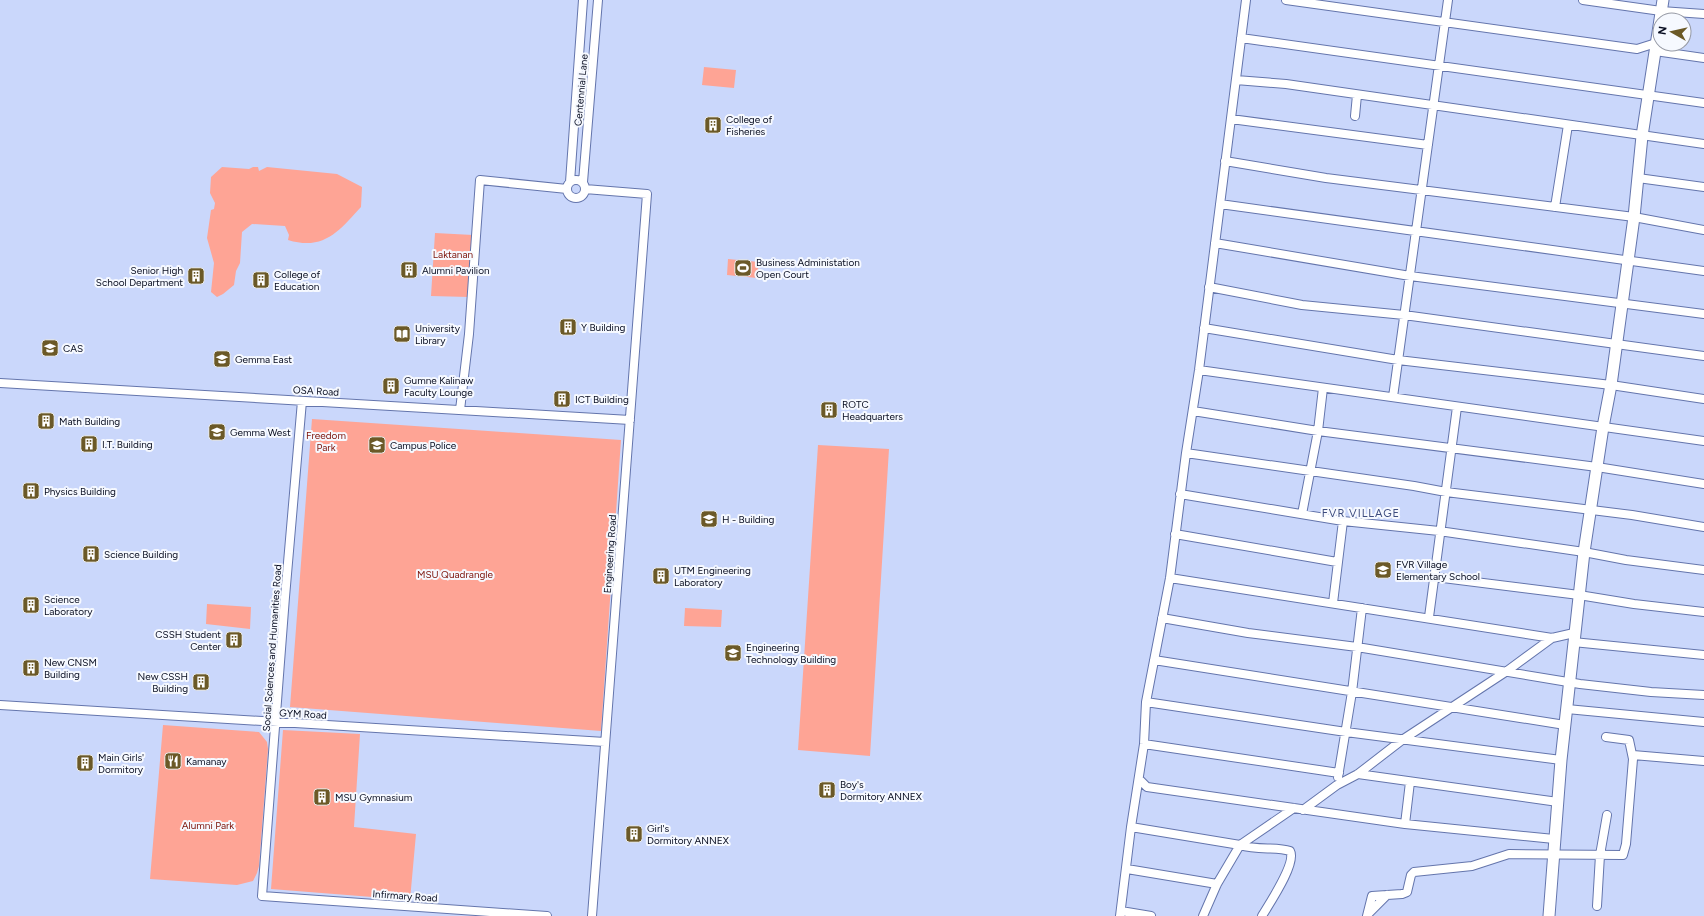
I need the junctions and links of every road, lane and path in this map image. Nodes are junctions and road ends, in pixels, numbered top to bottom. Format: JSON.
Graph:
{"nodes":[{"id":1,"x":583,"y":0,"type":"edge"},
{"id":2,"x":598,"y":0,"type":"edge"},
{"id":3,"x":1246,"y":0,"type":"edge"},
{"id":4,"x":1286,"y":0,"type":"edge"},
{"id":5,"x":1448,"y":0,"type":"edge"},
{"id":6,"x":1583,"y":0,"type":"edge"},
{"id":7,"x":1662,"y":6,"type":"edge"},
{"id":8,"x":1704,"y":14,"type":"edge"},
{"id":9,"x":1445,"y":21,"type":"junction"},
{"id":10,"x":1241,"y":38,"type":"junction"},
{"id":11,"x":1652,"y":47,"type":"edge"},
{"id":12,"x":1654,"y":52,"type":"edge"},
{"id":13,"x":1677,"y":52,"type":"edge"},
{"id":14,"x":579,"y":53,"type":"junction"},
{"id":15,"x":594,"y":55,"type":"junction"},
{"id":16,"x":1704,"y":58,"type":"edge"},
{"id":17,"x":1439,"y":64,"type":"junction"},
{"id":18,"x":1236,"y":80,"type":"junction"},
{"id":19,"x":1357,"y":95,"type":"junction"},
{"id":20,"x":1648,"y":96,"type":"junction"},
{"id":21,"x":1704,"y":103,"type":"edge"},
{"id":22,"x":1434,"y":105,"type":"junction"},
{"id":23,"x":574,"y":113,"type":"junction"},
{"id":24,"x":589,"y":114,"type":"junction"},
{"id":25,"x":1355,"y":116,"type":"dead end"},
{"id":26,"x":1231,"y":119,"type":"junction"},
{"id":27,"x":1568,"y":125,"type":"junction"},
{"id":28,"x":1642,"y":136,"type":"junction"},
{"id":29,"x":1704,"y":144,"type":"edge"},
{"id":30,"x":1428,"y":145,"type":"junction"},
{"id":31,"x":1225,"y":161,"type":"junction"},
{"id":32,"x":1638,"y":178,"type":"junction"},
{"id":33,"x":568,"y":185,"type":"junction"},
{"id":34,"x":584,"y":186,"type":"junction"},
{"id":35,"x":1704,"y":187,"type":"edge"},
{"id":36,"x":1422,"y":190,"type":"junction"},
{"id":37,"x":1220,"y":204,"type":"junction"},
{"id":38,"x":1556,"y":207,"type":"junction"},
{"id":39,"x":1634,"y":217,"type":"junction"},
{"id":40,"x":1704,"y":230,"type":"edge"},
{"id":41,"x":1416,"y":231,"type":"junction"},
{"id":42,"x":1215,"y":243,"type":"junction"},
{"id":43,"x":1627,"y":261,"type":"junction"},
{"id":44,"x":1704,"y":271,"type":"edge"},
{"id":45,"x":1410,"y":276,"type":"junction"},
{"id":46,"x":1209,"y":287,"type":"junction"},
{"id":47,"x":1622,"y":303,"type":"junction"},
{"id":48,"x":1704,"y":314,"type":"edge"},
{"id":49,"x":1404,"y":315,"type":"junction"},
{"id":50,"x":1204,"y":328,"type":"junction"},
{"id":51,"x":1616,"y":344,"type":"junction"},
{"id":52,"x":1704,"y":356,"type":"edge"},
{"id":53,"x":1398,"y":360,"type":"junction"},
{"id":54,"x":1199,"y":370,"type":"junction"},
{"id":55,"x":0,"y":383,"type":"edge"},
{"id":56,"x":1611,"y":385,"type":"junction"},
{"id":57,"x":1323,"y":388,"type":"junction"},
{"id":58,"x":1393,"y":396,"type":"junction"},
{"id":59,"x":1704,"y":400,"type":"edge"},
{"id":60,"x":302,"y":401,"type":"junction"},
{"id":61,"x":1457,"y":407,"type":"junction"},
{"id":62,"x":460,"y":410,"type":"junction"},
{"id":63,"x":1193,"y":412,"type":"junction"},
{"id":64,"x":630,"y":420,"type":"junction"},
{"id":65,"x":1603,"y":427,"type":"junction"},
{"id":66,"x":1318,"y":431,"type":"junction"},
{"id":67,"x":1704,"y":441,"type":"edge"},
{"id":68,"x":1451,"y":448,"type":"junction"},
{"id":69,"x":1186,"y":453,"type":"junction"},
{"id":70,"x":1597,"y":467,"type":"junction"},
{"id":71,"x":1312,"y":471,"type":"junction"},
{"id":72,"x":1704,"y":484,"type":"edge"},
{"id":73,"x":1446,"y":492,"type":"junction"},
{"id":74,"x":1180,"y":494,"type":"junction"},
{"id":75,"x":1589,"y":510,"type":"junction"},
{"id":76,"x":1302,"y":514,"type":"junction"},
{"id":77,"x":1343,"y":520,"type":"junction"},
{"id":78,"x":1704,"y":527,"type":"edge"},
{"id":79,"x":1439,"y":531,"type":"junction"},
{"id":80,"x":1175,"y":534,"type":"junction"},
{"id":81,"x":1584,"y":552,"type":"junction"},
{"id":82,"x":1337,"y":562,"type":"junction"},
{"id":83,"x":1704,"y":570,"type":"edge"},
{"id":84,"x":1435,"y":577,"type":"junction"},
{"id":85,"x":1170,"y":578,"type":"junction"},
{"id":86,"x":1579,"y":595,"type":"junction"},
{"id":87,"x":1333,"y":603,"type":"junction"},
{"id":88,"x":1362,"y":608,"type":"junction"},
{"id":89,"x":1704,"y":612,"type":"edge"},
{"id":90,"x":1429,"y":617,"type":"junction"},
{"id":91,"x":1162,"y":618,"type":"junction"},
{"id":92,"x":1574,"y":637,"type":"junction"},
{"id":93,"x":1552,"y":638,"type":"junction"},
{"id":94,"x":1357,"y":647,"type":"junction"},
{"id":95,"x":1704,"y":655,"type":"edge"},
{"id":96,"x":1154,"y":660,"type":"junction"},
{"id":97,"x":1507,"y":671,"type":"junction"},
{"id":98,"x":1569,"y":682,"type":"junction"},
{"id":99,"x":1352,"y":692,"type":"junction"},
{"id":100,"x":1704,"y":695,"type":"edge"},
{"id":101,"x":1146,"y":702,"type":"junction"},
{"id":102,"x":0,"y":705,"type":"edge"},
{"id":103,"x":1453,"y":706,"type":"junction"},
{"id":104,"x":1567,"y":709,"type":"junction"},
{"id":105,"x":276,"y":722,"type":"junction"},
{"id":106,"x":1704,"y":722,"type":"edge"},
{"id":107,"x":1565,"y":725,"type":"junction"},
{"id":108,"x":1346,"y":732,"type":"junction"},
{"id":109,"x":1606,"y":737,"type":"dead end"},
{"id":110,"x":1402,"y":740,"type":"junction"},
{"id":111,"x":606,"y":742,"type":"junction"},
{"id":112,"x":1144,"y":744,"type":"junction"},
{"id":113,"x":1633,"y":755,"type":"junction"},
{"id":114,"x":1561,"y":760,"type":"junction"},
{"id":115,"x":1704,"y":761,"type":"edge"},
{"id":116,"x":1339,"y":773,"type":"junction"},
{"id":117,"x":1358,"y":774,"type":"junction"},
{"id":118,"x":1138,"y":779,"type":"junction"},
{"id":119,"x":1410,"y":782,"type":"junction"},
{"id":120,"x":1337,"y":785,"type":"junction"},
{"id":121,"x":1147,"y":787,"type":"junction"},
{"id":122,"x":1136,"y":792,"type":"junction"},
{"id":123,"x":1558,"y":802,"type":"junction"},
{"id":124,"x":1294,"y":808,"type":"junction"},
{"id":125,"x":1303,"y":810,"type":"junction"},
{"id":126,"x":1607,"y":815,"type":"dead end"},
{"id":127,"x":1405,"y":824,"type":"junction"},
{"id":128,"x":1131,"y":827,"type":"junction"},
{"id":129,"x":1554,"y":839,"type":"junction"},
{"id":130,"x":1240,"y":845,"type":"junction"},
{"id":131,"x":1554,"y":855,"type":"junction"},
{"id":132,"x":1600,"y":855,"type":"junction"},
{"id":133,"x":1127,"y":869,"type":"junction"},
{"id":134,"x":1217,"y":884,"type":"junction"},
{"id":135,"x":262,"y":896,"type":"joint"},
{"id":136,"x":1597,"y":906,"type":"dead end"},
{"id":137,"x":1120,"y":913,"type":"edge"},
{"id":138,"x":478,"y":914,"type":"edge"},
{"id":139,"x":1367,"y":915,"type":"edge"},
{"id":140,"x":547,"y":916,"type":"edge"},
{"id":141,"x":592,"y":916,"type":"edge"},
{"id":142,"x":1151,"y":916,"type":"edge"},
{"id":143,"x":1203,"y":916,"type":"edge"},
{"id":144,"x":1262,"y":916,"type":"edge"},
{"id":145,"x":1550,"y":916,"type":"edge"}],
"edges":[{"from":1,"to":14,"type":"street","name":"Centennial Lane"},
{"from":2,"to":15,"type":"street","name":"Centennial Lane"},
{"from":3,"to":10,"type":"street"},
{"from":4,"to":9,"type":"street"},
{"from":5,"to":9,"type":"street"},
{"from":6,"to":7,"type":"street"},
{"from":7,"to":8,"type":"street"},
{"from":9,"to":11,"type":"street"},
{"from":9,"to":17,"type":"street"},
{"from":10,"to":17,"type":"street"},
{"from":10,"to":18,"type":"street"},
{"from":12,"to":20,"type":"street"},
{"from":13,"to":16,"type":"street"},
{"from":14,"to":15,"type":"street"},
{"from":14,"to":23,"type":"street","name":"Centennial Lane"},
{"from":15,"to":24,"type":"street","name":"Centennial Lane"},
{"from":17,"to":20,"type":"street"},
{"from":17,"to":22,"type":"street"},
{"from":18,"to":19,"type":"street"},
{"from":18,"to":26,"type":"street"},
{"from":19,"to":22,"type":"street"},
{"from":19,"to":25,"type":"street"},
{"from":20,"to":21,"type":"street"},
{"from":20,"to":28,"type":"street"},
{"from":22,"to":27,"type":"street"},
{"from":22,"to":30,"type":"street"},
{"from":23,"to":24,"type":"street"},
{"from":23,"to":33,"type":"street","name":"Centennial Lane"},
{"from":24,"to":34,"type":"street","name":"Centennial Lane"},
{"from":26,"to":30,"type":"street"},
{"from":26,"to":31,"type":"street"},
{"from":27,"to":28,"type":"street"},
{"from":27,"to":38,"type":"street"},
{"from":28,"to":29,"type":"street"},
{"from":28,"to":32,"type":"street"},
{"from":30,"to":36,"type":"street"},
{"from":31,"to":36,"type":"street"},
{"from":31,"to":37,"type":"street"},
{"from":32,"to":35,"type":"street"},
{"from":32,"to":39,"type":"street"},
{"from":33,"to":34,"type":"street"},
{"from":33,"to":34,"type":"street"},
{"from":33,"to":62,"type":"street"},
{"from":34,"to":64,"type":"street","name":"Engineering Road"},
{"from":36,"to":38,"type":"street"},
{"from":36,"to":41,"type":"street"},
{"from":37,"to":41,"type":"street"},
{"from":37,"to":42,"type":"street"},
{"from":38,"to":39,"type":"street"},
{"from":39,"to":40,"type":"street"},
{"from":39,"to":43,"type":"street"},
{"from":41,"to":43,"type":"street"},
{"from":41,"to":45,"type":"street"},
{"from":42,"to":45,"type":"street"},
{"from":42,"to":46,"type":"street"},
{"from":43,"to":44,"type":"street"},
{"from":43,"to":47,"type":"street"},
{"from":45,"to":47,"type":"street"},
{"from":45,"to":49,"type":"street"},
{"from":46,"to":49,"type":"street"},
{"from":46,"to":50,"type":"street"},
{"from":47,"to":48,"type":"street"},
{"from":47,"to":51,"type":"street"},
{"from":49,"to":51,"type":"street"},
{"from":49,"to":53,"type":"street"},
{"from":50,"to":53,"type":"street"},
{"from":50,"to":54,"type":"street"},
{"from":51,"to":52,"type":"street"},
{"from":51,"to":56,"type":"street"},
{"from":53,"to":56,"type":"street"},
{"from":53,"to":58,"type":"street"},
{"from":54,"to":57,"type":"street"},
{"from":54,"to":63,"type":"street"},
{"from":55,"to":60,"type":"street","name":"OSA Road"},
{"from":56,"to":59,"type":"street"},
{"from":56,"to":65,"type":"street"},
{"from":57,"to":58,"type":"street"},
{"from":57,"to":66,"type":"street"},
{"from":58,"to":61,"type":"street"},
{"from":60,"to":62,"type":"street","name":"OSA Road"},
{"from":60,"to":105,"type":"street","name":"Social Sciences and Humanities Road"},
{"from":61,"to":65,"type":"street"},
{"from":61,"to":68,"type":"street"},
{"from":62,"to":64,"type":"street","name":"OSA Road"},
{"from":63,"to":66,"type":"street"},
{"from":63,"to":69,"type":"street"},
{"from":64,"to":111,"type":"street","name":"Engineering Road"},
{"from":65,"to":67,"type":"street"},
{"from":65,"to":70,"type":"street"},
{"from":66,"to":68,"type":"street"},
{"from":66,"to":71,"type":"street"},
{"from":68,"to":70,"type":"street"},
{"from":68,"to":73,"type":"street"},
{"from":69,"to":71,"type":"street"},
{"from":69,"to":74,"type":"street"},
{"from":70,"to":72,"type":"street"},
{"from":70,"to":75,"type":"street"},
{"from":71,"to":73,"type":"street"},
{"from":71,"to":76,"type":"street"},
{"from":73,"to":75,"type":"street"},
{"from":73,"to":79,"type":"street"},
{"from":74,"to":76,"type":"street"},
{"from":74,"to":80,"type":"street"},
{"from":75,"to":78,"type":"street"},
{"from":75,"to":81,"type":"street"},
{"from":76,"to":77,"type":"street"},
{"from":77,"to":79,"type":"street"},
{"from":77,"to":82,"type":"street"},
{"from":79,"to":81,"type":"street"},
{"from":79,"to":84,"type":"street"},
{"from":80,"to":82,"type":"street"},
{"from":80,"to":85,"type":"street"},
{"from":81,"to":83,"type":"street"},
{"from":81,"to":86,"type":"street"},
{"from":82,"to":87,"type":"street"},
{"from":84,"to":86,"type":"street"},
{"from":84,"to":90,"type":"street"},
{"from":85,"to":87,"type":"street"},
{"from":85,"to":91,"type":"street"},
{"from":86,"to":89,"type":"street"},
{"from":86,"to":92,"type":"street"},
{"from":87,"to":88,"type":"street"},
{"from":88,"to":90,"type":"street"},
{"from":88,"to":94,"type":"street"},
{"from":90,"to":93,"type":"street"},
{"from":91,"to":94,"type":"street"},
{"from":91,"to":96,"type":"street"},
{"from":92,"to":93,"type":"street"},
{"from":92,"to":95,"type":"street"},
{"from":92,"to":98,"type":"street"},
{"from":93,"to":97,"type":"street"},
{"from":94,"to":97,"type":"street"},
{"from":94,"to":99,"type":"street"},
{"from":96,"to":99,"type":"street"},
{"from":96,"to":101,"type":"street"},
{"from":97,"to":98,"type":"street"},
{"from":97,"to":103,"type":"street"},
{"from":98,"to":100,"type":"street"},
{"from":98,"to":104,"type":"street"},
{"from":99,"to":103,"type":"street"},
{"from":99,"to":108,"type":"street"},
{"from":101,"to":108,"type":"street"},
{"from":101,"to":112,"type":"street"},
{"from":102,"to":105,"type":"street","name":"GYM Road"},
{"from":103,"to":107,"type":"street"},
{"from":103,"to":110,"type":"street"},
{"from":104,"to":106,"type":"street"},
{"from":104,"to":107,"type":"street"},
{"from":105,"to":111,"type":"street","name":"GYM Road"},
{"from":105,"to":135,"type":"street","name":"Social Sciences and Humanities Road"},
{"from":107,"to":114,"type":"street"},
{"from":108,"to":110,"type":"street"},
{"from":108,"to":116,"type":"street"},
{"from":109,"to":113,"type":"street"},
{"from":110,"to":114,"type":"street"},
{"from":110,"to":117,"type":"street"},
{"from":111,"to":141,"type":"street","name":"Engineering Road"},
{"from":112,"to":116,"type":"street"},
{"from":112,"to":118,"type":"street"},
{"from":113,"to":115,"type":"street"},
{"from":113,"to":132,"type":"street"},
{"from":114,"to":123,"type":"street"},
{"from":116,"to":120,"type":"street"},
{"from":117,"to":119,"type":"street"},
{"from":117,"to":120,"type":"street"},
{"from":118,"to":121,"type":"street"},
{"from":118,"to":122,"type":"street"},
{"from":119,"to":123,"type":"street"},
{"from":119,"to":127,"type":"street"},
{"from":120,"to":125,"type":"street"},
{"from":121,"to":122,"type":"street"},
{"from":121,"to":124,"type":"street"},
{"from":122,"to":128,"type":"street"},
{"from":123,"to":129,"type":"street"},
{"from":124,"to":125,"type":"street"},
{"from":124,"to":130,"type":"street"},
{"from":125,"to":127,"type":"street"},
{"from":126,"to":132,"type":"street"},
{"from":127,"to":129,"type":"street"},
{"from":128,"to":130,"type":"street"},
{"from":128,"to":133,"type":"street"},
{"from":129,"to":131,"type":"street"},
{"from":130,"to":134,"type":"street"},
{"from":130,"to":144,"type":"street"},
{"from":131,"to":132,"type":"street"},
{"from":131,"to":139,"type":"street"},
{"from":131,"to":145,"type":"street"},
{"from":132,"to":136,"type":"street"},
{"from":133,"to":134,"type":"street"},
{"from":133,"to":137,"type":"street"},
{"from":134,"to":143,"type":"street"},
{"from":135,"to":138,"type":"street","name":"Infirmary Road"},
{"from":137,"to":142,"type":"street"},
{"from":138,"to":140,"type":"street","name":"Infirmary Road"}]}
